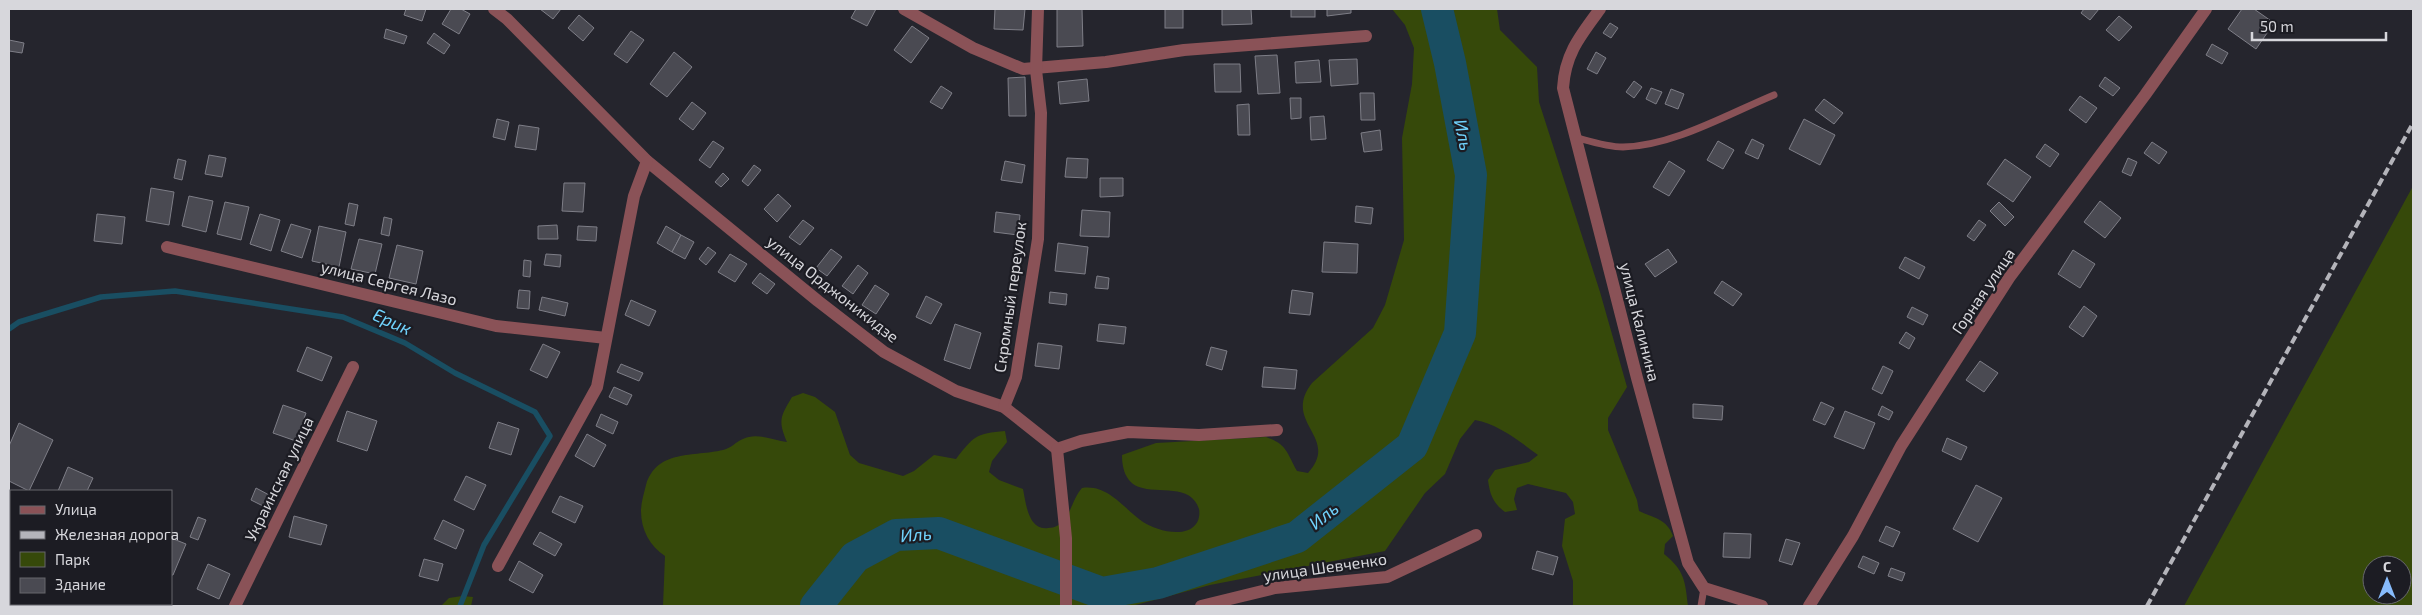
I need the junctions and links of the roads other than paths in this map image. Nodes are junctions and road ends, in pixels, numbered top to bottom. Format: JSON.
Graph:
{"nodes":[{"id":1,"x":494,"y":9,"type":"edge"},
{"id":2,"x":904,"y":9,"type":"edge"},
{"id":3,"x":1038,"y":9,"type":"edge"},
{"id":4,"x":1600,"y":9,"type":"edge"},
{"id":5,"x":2206,"y":9,"type":"edge"},
{"id":6,"x":1366,"y":36,"type":"dead end"},
{"id":7,"x":1036,"y":70,"type":"junction"},
{"id":8,"x":1774,"y":95,"type":"dead end"},
{"id":9,"x":1574,"y":137,"type":"junction"},
{"id":10,"x":648,"y":161,"type":"junction"},
{"id":11,"x":167,"y":247,"type":"dead end"},
{"id":12,"x":606,"y":338,"type":"junction"},
{"id":13,"x":353,"y":367,"type":"dead end"},
{"id":14,"x":1004,"y":407,"type":"junction"},
{"id":15,"x":1277,"y":430,"type":"dead end"},
{"id":16,"x":1057,"y":449,"type":"junction"},
{"id":17,"x":1476,"y":535,"type":"dead end"},
{"id":18,"x":498,"y":566,"type":"dead end"},
{"id":19,"x":1704,"y":588,"type":"junction"},
{"id":20,"x":235,"y":606,"type":"edge"},
{"id":21,"x":1066,"y":606,"type":"edge"},
{"id":22,"x":1201,"y":606,"type":"edge"},
{"id":23,"x":1701,"y":606,"type":"edge"},
{"id":24,"x":1762,"y":606,"type":"edge"},
{"id":25,"x":1809,"y":606,"type":"edge"}],
"edges":[{"from":1,"to":10,"type":"street","name":"улица Орджоникидзе"},
{"from":2,"to":7,"type":"street"},
{"from":3,"to":7,"type":"street","name":"Скромный переулок"},
{"from":4,"to":9,"type":"street","name":"улица Калинина"},
{"from":5,"to":25,"type":"street","name":"Горная улица"},
{"from":6,"to":7,"type":"street"},
{"from":7,"to":14,"type":"street","name":"Скромный переулок"},
{"from":8,"to":9,"type":"lane"},
{"from":9,"to":19,"type":"street","name":"улица Калинина"},
{"from":10,"to":12,"type":"street"},
{"from":10,"to":14,"type":"street","name":"улица Орджоникидзе"},
{"from":11,"to":12,"type":"street","name":"улица Сергея Лазо"},
{"from":12,"to":18,"type":"street"},
{"from":13,"to":20,"type":"street","name":"Украинская улица"},
{"from":14,"to":16,"type":"street","name":"улица Орджоникидзе"},
{"from":15,"to":16,"type":"street"},
{"from":16,"to":21,"type":"street"},
{"from":17,"to":22,"type":"street","name":"улица Шевченко"},
{"from":19,"to":23,"type":"lane"},
{"from":19,"to":24,"type":"street"}]}
